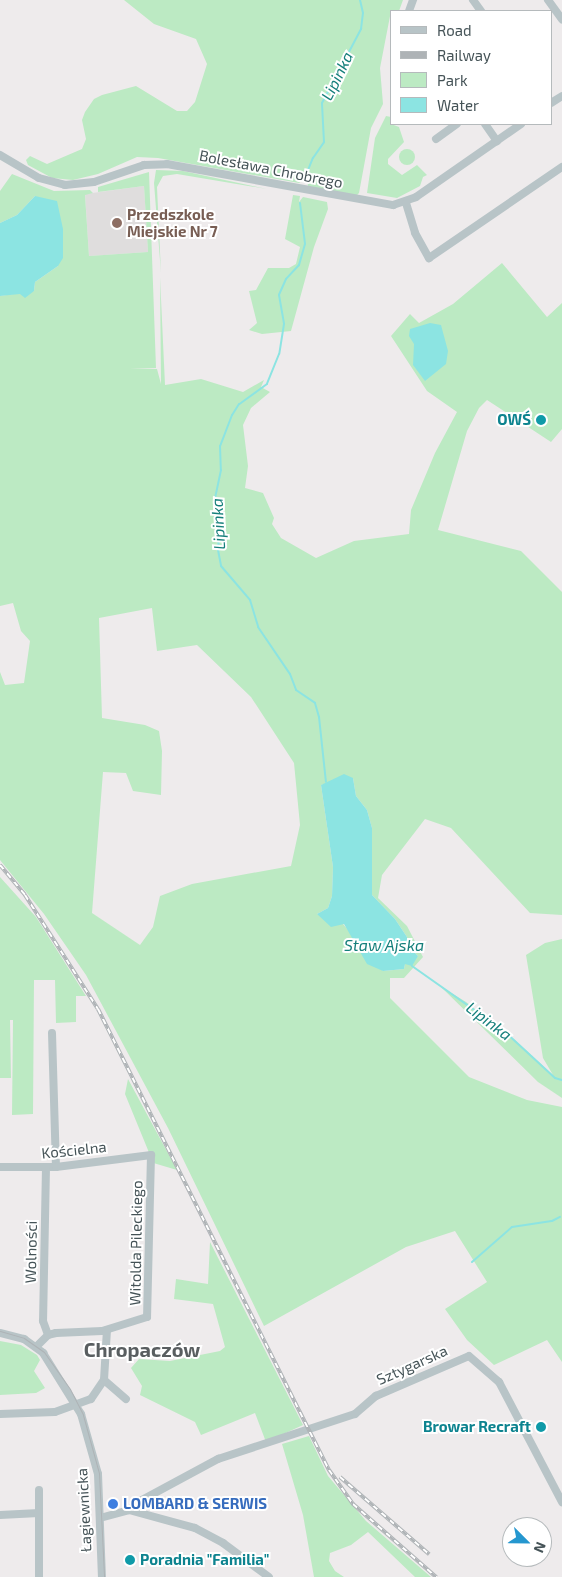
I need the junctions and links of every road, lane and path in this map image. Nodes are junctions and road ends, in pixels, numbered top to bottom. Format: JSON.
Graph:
{"nodes":[{"id":1,"x":548,"y":0,"type":"edge"},
{"id":2,"x":562,"y":19,"type":"edge"},
{"id":3,"x":455,"y":125,"type":"edge"},
{"id":4,"x":486,"y":125,"type":"edge"},
{"id":5,"x":521,"y":125,"type":"edge"},
{"id":6,"x":436,"y":139,"type":"dead end"},
{"id":7,"x":497,"y":141,"type":"junction"},
{"id":8,"x":0,"y":155,"type":"edge"},
{"id":9,"x":562,"y":167,"type":"edge"},
{"id":10,"x":406,"y":203,"type":"junction"},
{"id":11,"x":52,"y":1033,"type":"dead end"},
{"id":12,"x":151,"y":1155,"type":"joint"},
{"id":13,"x":0,"y":1167,"type":"edge"},
{"id":14,"x":46,"y":1167,"type":"junction"},
{"id":15,"x":56,"y":1167,"type":"junction"},
{"id":16,"x":107,"y":1330,"type":"junction"},
{"id":17,"x":0,"y":1333,"type":"edge"},
{"id":18,"x":48,"y":1335,"type":"junction"},
{"id":19,"x":36,"y":1347,"type":"junction"},
{"id":20,"x":104,"y":1380,"type":"junction"},
{"id":21,"x":126,"y":1399,"type":"dead end"},
{"id":22,"x":77,"y":1405,"type":"junction"},
{"id":23,"x":0,"y":1414,"type":"edge"},
{"id":24,"x":39,"y":1490,"type":"dead end"},
{"id":25,"x":562,"y":1502,"type":"edge"},
{"id":26,"x":129,"y":1510,"type":"junction"},
{"id":27,"x":38,"y":1513,"type":"junction"},
{"id":28,"x":0,"y":1515,"type":"edge"},
{"id":29,"x":100,"y":1518,"type":"junction"},
{"id":30,"x":38,"y":1577,"type":"edge"},
{"id":31,"x":102,"y":1577,"type":"edge"},
{"id":32,"x":268,"y":1577,"type":"edge"}],
"edges":[{"from":1,"to":2,"type":"street"},
{"from":3,"to":6,"type":"street"},
{"from":4,"to":7,"type":"street"},
{"from":5,"to":7,"type":"street"},
{"from":7,"to":10,"type":"street"},
{"from":8,"to":10,"type":"street","name":"Bolesława Chrobrego"},
{"from":9,"to":10,"type":"street"},
{"from":11,"to":15,"type":"street"},
{"from":12,"to":15,"type":"street","name":"Kościelna"},
{"from":12,"to":16,"type":"street","name":"Witolda Pileckiego"},
{"from":13,"to":14,"type":"street","name":"Kościelna"},
{"from":14,"to":15,"type":"street","name":"Kościelna"},
{"from":14,"to":18,"type":"street","name":"Wolności"},
{"from":16,"to":18,"type":"street","name":"Witolda Pileckiego"},
{"from":16,"to":20,"type":"street"},
{"from":17,"to":19,"type":"street","name":"Łagiewnicka"},
{"from":18,"to":19,"type":"street"},
{"from":19,"to":22,"type":"street","name":"Łagiewnicka"},
{"from":20,"to":21,"type":"street"},
{"from":20,"to":22,"type":"street"},
{"from":22,"to":23,"type":"street"},
{"from":22,"to":29,"type":"street","name":"Łagiewnicka"},
{"from":24,"to":27,"type":"street"},
{"from":25,"to":26,"type":"street","name":"Sztygarska"},
{"from":26,"to":29,"type":"street","name":"Sztygarska"},
{"from":26,"to":32,"type":"street"},
{"from":27,"to":28,"type":"street"},
{"from":27,"to":30,"type":"street"},
{"from":29,"to":31,"type":"street","name":"Łagiewnicka"}]}
